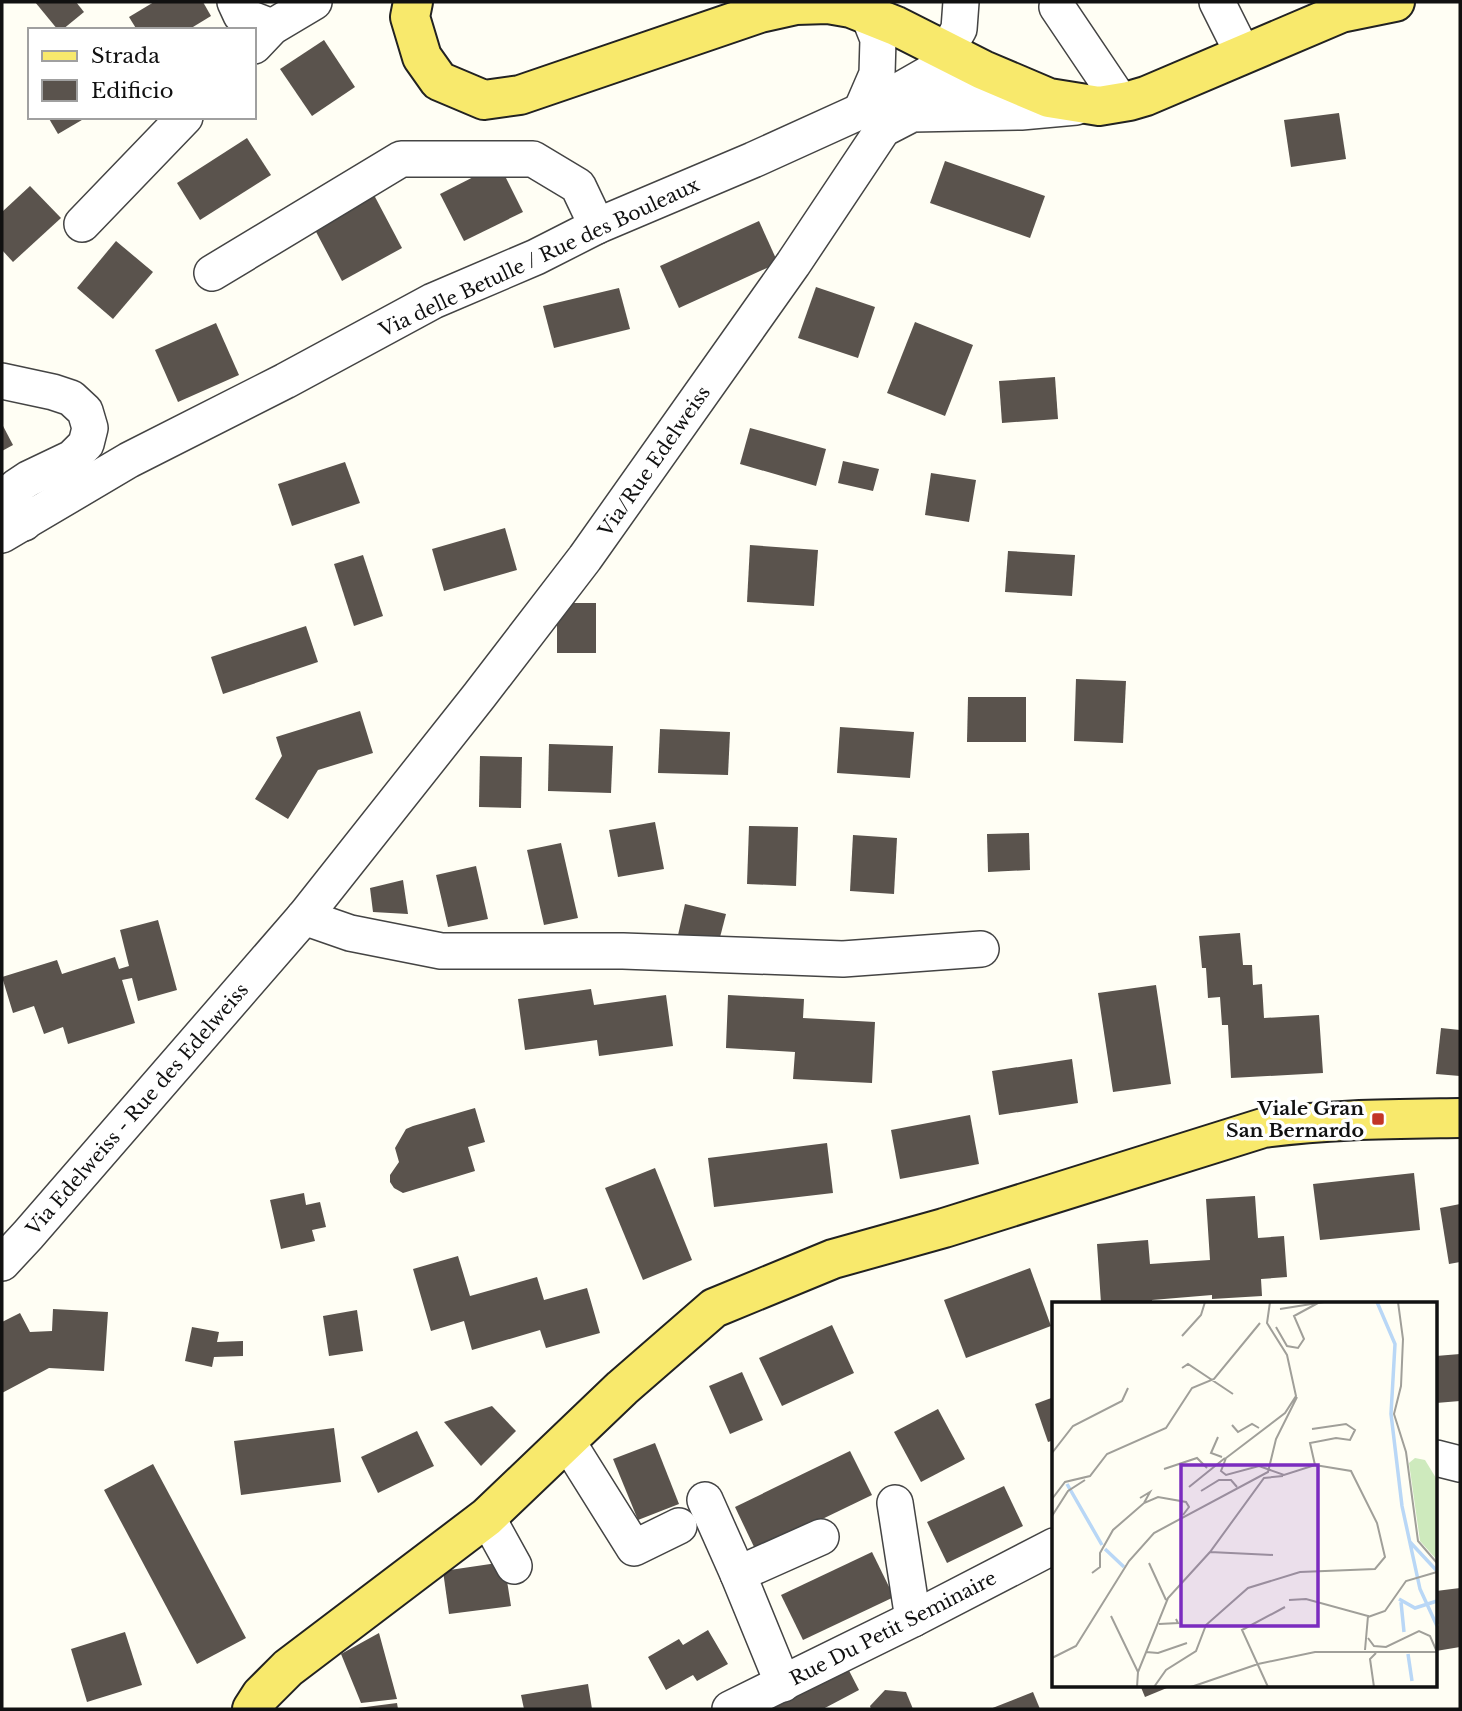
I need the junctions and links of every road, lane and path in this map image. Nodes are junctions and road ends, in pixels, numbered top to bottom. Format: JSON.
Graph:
{"nodes":[{"id":1,"x":234,"y":2,"type":"edge"},
{"id":2,"x":314,"y":2,"type":"edge"},
{"id":3,"x":413,"y":2,"type":"edge"},
{"id":4,"x":961,"y":2,"type":"edge"},
{"id":5,"x":1217,"y":2,"type":"edge"},
{"id":6,"x":1395,"y":2,"type":"edge"},
{"id":7,"x":1057,"y":8,"type":"dead end"},
{"id":8,"x":868,"y":14,"type":"junction"},
{"id":9,"x":255,"y":28,"type":"edge"},
{"id":10,"x":263,"y":36,"type":"edge"},
{"id":11,"x":946,"y":52,"type":"junction"},
{"id":12,"x":1243,"y":54,"type":"junction"},
{"id":13,"x":1015,"y":84,"type":"junction"},
{"id":14,"x":1110,"y":104,"type":"junction"},
{"id":15,"x":861,"y":111,"type":"junction"},
{"id":16,"x":183,"y":119,"type":"edge"},
{"id":17,"x":82,"y":224,"type":"dead end"},
{"id":18,"x":597,"y":226,"type":"junction"},
{"id":19,"x":212,"y":273,"type":"dead end"},
{"id":20,"x":2,"y":381,"type":"edge"},
{"id":21,"x":13,"y":529,"type":"edge"},
{"id":22,"x":304,"y":917,"type":"junction"},
{"id":23,"x":981,"y":949,"type":"dead end"},
{"id":24,"x":271,"y":954,"type":"joint"},
{"id":25,"x":1460,"y":1118,"type":"edge"},
{"id":26,"x":2,"y":1263,"type":"edge"},
{"id":27,"x":567,"y":1441,"type":"junction"},
{"id":28,"x":1438,"y":1458,"type":"edge"},
{"id":29,"x":1460,"y":1464,"type":"edge"},
{"id":30,"x":705,"y":1500,"type":"dead end"},
{"id":31,"x":895,"y":1503,"type":"dead end"},
{"id":32,"x":487,"y":1517,"type":"junction"},
{"id":33,"x":679,"y":1526,"type":"dead end"},
{"id":34,"x":821,"y":1537,"type":"dead end"},
{"id":35,"x":1052,"y":1547,"type":"edge"},
{"id":36,"x":514,"y":1566,"type":"dead end"},
{"id":37,"x":738,"y":1574,"type":"junction"},
{"id":38,"x":913,"y":1619,"type":"junction"},
{"id":39,"x":783,"y":1684,"type":"junction"},
{"id":40,"x":252,"y":1709,"type":"edge"},
{"id":41,"x":730,"y":1709,"type":"edge"}],
"edges":[{"from":1,"to":9,"type":"street"},
{"from":2,"to":10,"type":"street"},
{"from":3,"to":8,"type":"main road"},
{"from":4,"to":11,"type":"street"},
{"from":5,"to":12,"type":"street"},
{"from":6,"to":12,"type":"main road"},
{"from":7,"to":14,"type":"street"},
{"from":8,"to":11,"type":"main road"},
{"from":8,"to":15,"type":"street"},
{"from":11,"to":13,"type":"main road"},
{"from":11,"to":15,"type":"street"},
{"from":12,"to":14,"type":"main road"},
{"from":13,"to":14,"type":"main road"},
{"from":13,"to":15,"type":"street"},
{"from":14,"to":22,"type":"street","name":"Via/Rue Edelweiss"},
{"from":15,"to":18,"type":"street","name":"Via delle Betulle / Rue des Bouleaux"},
{"from":16,"to":17,"type":"street"},
{"from":18,"to":19,"type":"street"},
{"from":18,"to":21,"type":"street","name":"Via delle Betulle / Rue des Bouleaux"},
{"from":20,"to":21,"type":"street"},
{"from":22,"to":23,"type":"street"},
{"from":22,"to":24,"type":"street","name":"Via/Rue Edelweiss"},
{"from":24,"to":26,"type":"street","name":"Via Edelweiss - Rue des Edelweiss"},
{"from":25,"to":27,"type":"main road"},
{"from":27,"to":32,"type":"main road"},
{"from":27,"to":33,"type":"street"},
{"from":28,"to":29,"type":"street"},
{"from":30,"to":37,"type":"street"},
{"from":31,"to":38,"type":"street"},
{"from":32,"to":36,"type":"street"},
{"from":32,"to":40,"type":"main road"},
{"from":34,"to":37,"type":"street"},
{"from":35,"to":38,"type":"street","name":"Rue Du Petit Seminaire"},
{"from":37,"to":39,"type":"street"},
{"from":38,"to":39,"type":"street","name":"Rue Du Petit Seminaire"},
{"from":39,"to":41,"type":"street","name":"Rue Du Petit Seminaire"}]}
